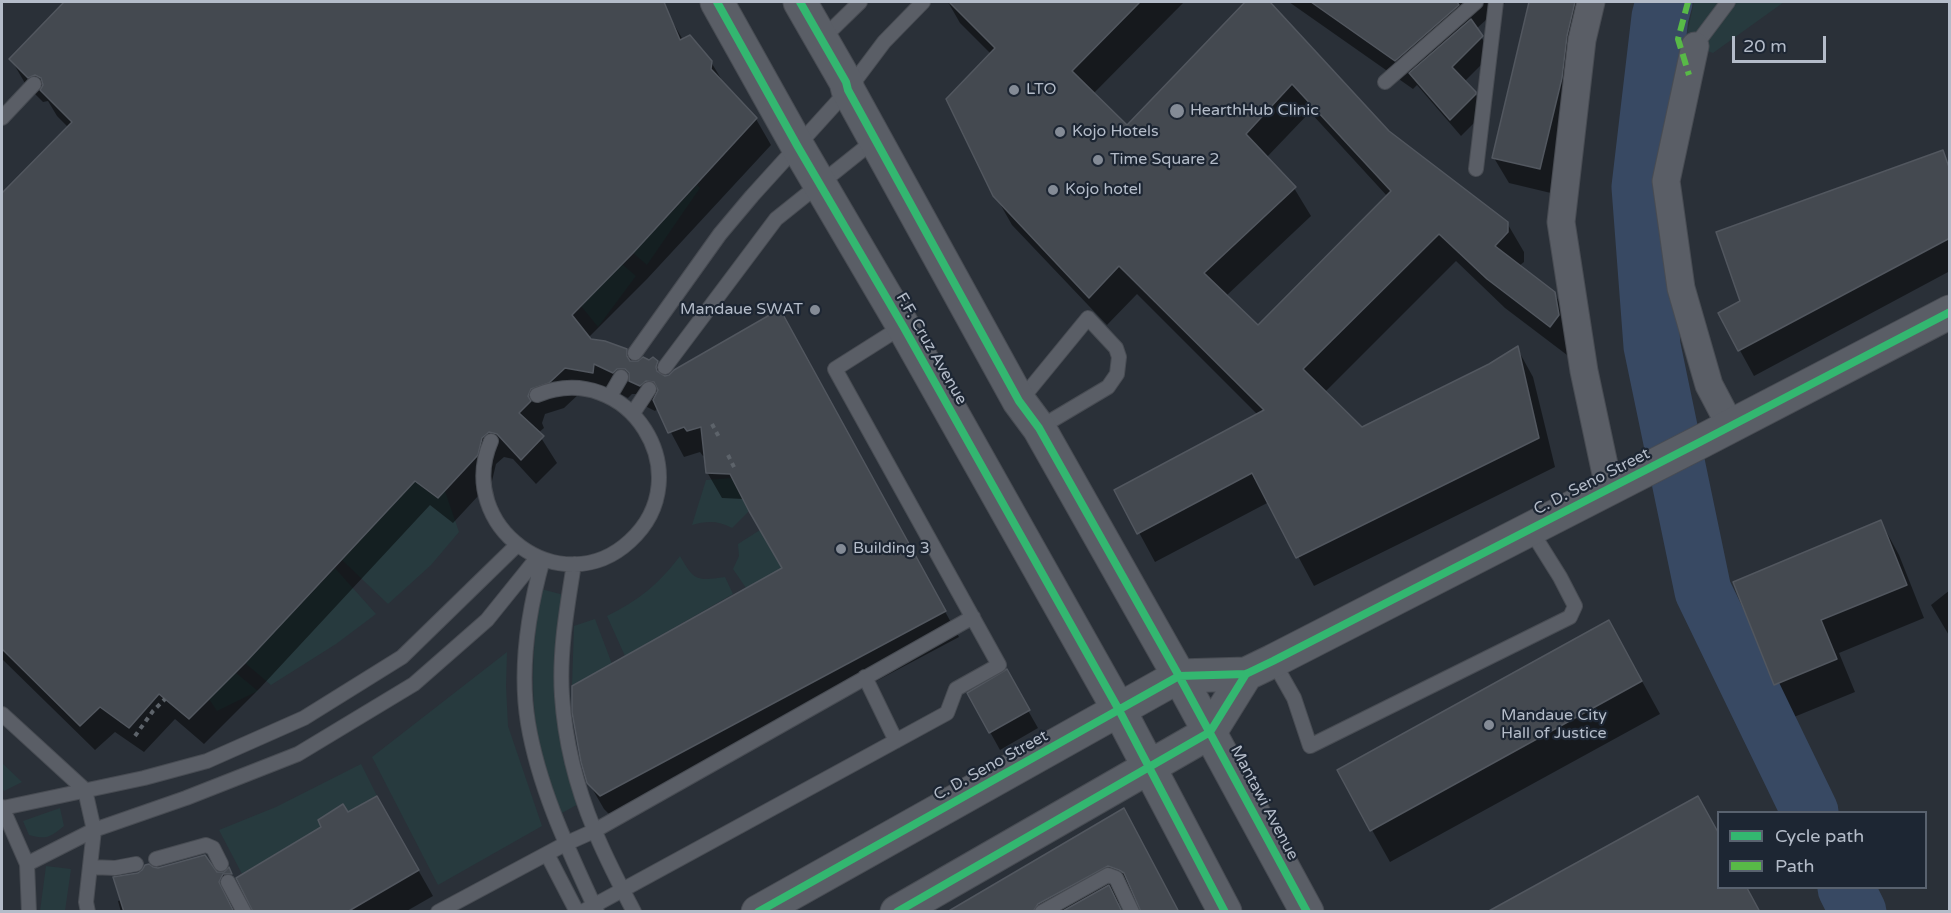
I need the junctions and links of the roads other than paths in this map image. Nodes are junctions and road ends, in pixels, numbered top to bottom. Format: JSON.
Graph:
{"nodes":[{"id":1,"x":717,"y":2,"type":"edge"},
{"id":2,"x":800,"y":2,"type":"edge"},
{"id":3,"x":860,"y":2,"type":"edge"},
{"id":4,"x":923,"y":2,"type":"edge"},
{"id":5,"x":1476,"y":2,"type":"edge"},
{"id":6,"x":1496,"y":2,"type":"edge"},
{"id":7,"x":1591,"y":2,"type":"edge"},
{"id":8,"x":1728,"y":2,"type":"edge"},
{"id":9,"x":821,"y":40,"type":"junction"},
{"id":10,"x":1695,"y":46,"type":"joint"},
{"id":11,"x":1385,"y":82,"type":"dead end"},
{"id":12,"x":34,"y":84,"type":"dead end"},
{"id":13,"x":848,"y":90,"type":"junction"},
{"id":14,"x":2,"y":118,"type":"edge"},
{"id":15,"x":876,"y":139,"type":"junction"},
{"id":16,"x":798,"y":147,"type":"junction"},
{"id":17,"x":1476,"y":169,"type":"dead end"},
{"id":18,"x":819,"y":183,"type":"junction"},
{"id":19,"x":1950,"y":312,"type":"edge"},
{"id":20,"x":903,"y":326,"type":"junction"},
{"id":21,"x":635,"y":353,"type":"dead end"},
{"id":22,"x":665,"y":367,"type":"dead end"},
{"id":23,"x":621,"y":377,"type":"dead end"},
{"id":24,"x":649,"y":389,"type":"dead end"},
{"id":25,"x":537,"y":395,"type":"dead end"},
{"id":26,"x":610,"y":396,"type":"junction"},
{"id":27,"x":1019,"y":401,"type":"junction"},
{"id":28,"x":633,"y":413,"type":"junction"},
{"id":29,"x":1730,"y":425,"type":"junction"},
{"id":30,"x":1039,"y":428,"type":"junction"},
{"id":31,"x":491,"y":441,"type":"dead end"},
{"id":32,"x":1620,"y":482,"type":"junction"},
{"id":33,"x":1530,"y":529,"type":"junction"},
{"id":34,"x":517,"y":546,"type":"junction"},
{"id":35,"x":540,"y":559,"type":"junction"},
{"id":36,"x":574,"y":564,"type":"junction"},
{"id":37,"x":973,"y":617,"type":"junction"},
{"id":38,"x":1260,"y":668,"type":"junction"},
{"id":39,"x":1179,"y":676,"type":"junction"},
{"id":40,"x":865,"y":677,"type":"junction"},
{"id":41,"x":1119,"y":710,"type":"junction"},
{"id":42,"x":2,"y":714,"type":"edge"},
{"id":43,"x":1210,"y":732,"type":"junction"},
{"id":44,"x":896,"y":741,"type":"junction"},
{"id":45,"x":1149,"y":768,"type":"junction"},
{"id":46,"x":85,"y":790,"type":"junction"},
{"id":47,"x":2,"y":808,"type":"edge"},
{"id":48,"x":94,"y":830,"type":"junction"},
{"id":49,"x":594,"y":831,"type":"junction"},
{"id":50,"x":565,"y":844,"type":"junction"},
{"id":51,"x":547,"y":854,"type":"junction"},
{"id":52,"x":156,"y":859,"type":"dead end"},
{"id":53,"x":27,"y":864,"type":"junction"},
{"id":54,"x":136,"y":864,"type":"dead end"},
{"id":55,"x":221,"y":864,"type":"dead end"},
{"id":56,"x":90,"y":867,"type":"junction"},
{"id":57,"x":228,"y":882,"type":"dead end"},
{"id":58,"x":623,"y":889,"type":"junction"},
{"id":59,"x":591,"y":910,"type":"edge"},
{"id":60,"x":28,"y":912,"type":"edge"},
{"id":61,"x":88,"y":912,"type":"edge"},
{"id":62,"x":244,"y":912,"type":"edge"},
{"id":63,"x":438,"y":912,"type":"edge"},
{"id":64,"x":577,"y":912,"type":"edge"},
{"id":65,"x":634,"y":912,"type":"edge"},
{"id":66,"x":758,"y":912,"type":"edge"},
{"id":67,"x":897,"y":912,"type":"edge"},
{"id":68,"x":1041,"y":912,"type":"edge"},
{"id":69,"x":1132,"y":912,"type":"edge"},
{"id":70,"x":1225,"y":912,"type":"edge"},
{"id":71,"x":1307,"y":912,"type":"edge"}],
"edges":[{"from":1,"to":16,"type":"street","name":"F.F. Cruz Avenue"},
{"from":2,"to":9,"type":"street"},
{"from":3,"to":9,"type":"lane"},
{"from":4,"to":13,"type":"lane"},
{"from":5,"to":11,"type":"lane"},
{"from":6,"to":17,"type":"lane"},
{"from":7,"to":32,"type":"street"},
{"from":8,"to":10,"type":"lane"},
{"from":9,"to":13,"type":"street"},
{"from":10,"to":29,"type":"street"},
{"from":12,"to":14,"type":"lane"},
{"from":13,"to":15,"type":"street"},
{"from":13,"to":16,"type":"lane"},
{"from":15,"to":18,"type":"lane"},
{"from":15,"to":27,"type":"street"},
{"from":16,"to":18,"type":"street","name":"F.F. Cruz Avenue"},
{"from":16,"to":21,"type":"lane"},
{"from":18,"to":20,"type":"street","name":"F.F. Cruz Avenue"},
{"from":18,"to":22,"type":"lane"},
{"from":19,"to":29,"type":"street","name":"C. D. Seno Street"},
{"from":20,"to":37,"type":"lane"},
{"from":20,"to":41,"type":"street","name":"F.F. Cruz Avenue"},
{"from":23,"to":26,"type":"lane"},
{"from":24,"to":28,"type":"lane"},
{"from":25,"to":26,"type":"lane"},
{"from":26,"to":28,"type":"lane"},
{"from":27,"to":30,"type":"street"},
{"from":27,"to":30,"type":"lane"},
{"from":28,"to":36,"type":"lane"},
{"from":29,"to":32,"type":"street","name":"C. D. Seno Street"},
{"from":30,"to":39,"type":"street"},
{"from":31,"to":34,"type":"lane"},
{"from":32,"to":33,"type":"street","name":"C. D. Seno Street"},
{"from":33,"to":38,"type":"street","name":"C. D. Seno Street"},
{"from":33,"to":38,"type":"lane"},
{"from":34,"to":35,"type":"lane"},
{"from":34,"to":46,"type":"lane"},
{"from":35,"to":36,"type":"lane"},
{"from":35,"to":48,"type":"lane"},
{"from":35,"to":50,"type":"lane"},
{"from":36,"to":49,"type":"lane"},
{"from":37,"to":40,"type":"lane"},
{"from":37,"to":44,"type":"lane"},
{"from":38,"to":39,"type":"street","name":"C. D. Seno Street"},
{"from":38,"to":43,"type":"street"},
{"from":39,"to":41,"type":"street","name":"C. D. Seno Street"},
{"from":39,"to":43,"type":"street","name":"Mantawi Avenue"},
{"from":40,"to":44,"type":"lane"},
{"from":40,"to":49,"type":"lane"},
{"from":41,"to":45,"type":"street"},
{"from":41,"to":66,"type":"street","name":"C. D. Seno Street"},
{"from":42,"to":46,"type":"lane"},
{"from":43,"to":45,"type":"street"},
{"from":43,"to":71,"type":"street","name":"Mantawi Avenue"},
{"from":44,"to":58,"type":"lane"},
{"from":45,"to":67,"type":"street"},
{"from":45,"to":70,"type":"street"},
{"from":46,"to":47,"type":"lane"},
{"from":46,"to":48,"type":"lane"},
{"from":47,"to":53,"type":"lane"},
{"from":48,"to":53,"type":"lane"},
{"from":48,"to":56,"type":"lane"},
{"from":49,"to":50,"type":"lane"},
{"from":49,"to":58,"type":"lane"},
{"from":50,"to":51,"type":"lane"},
{"from":50,"to":59,"type":"lane"},
{"from":51,"to":63,"type":"lane"},
{"from":51,"to":64,"type":"lane"},
{"from":52,"to":55,"type":"lane"},
{"from":53,"to":60,"type":"lane"},
{"from":54,"to":56,"type":"lane"},
{"from":56,"to":61,"type":"lane"},
{"from":57,"to":62,"type":"lane"},
{"from":58,"to":59,"type":"lane"},
{"from":58,"to":65,"type":"lane"},
{"from":68,"to":69,"type":"lane"}]}
